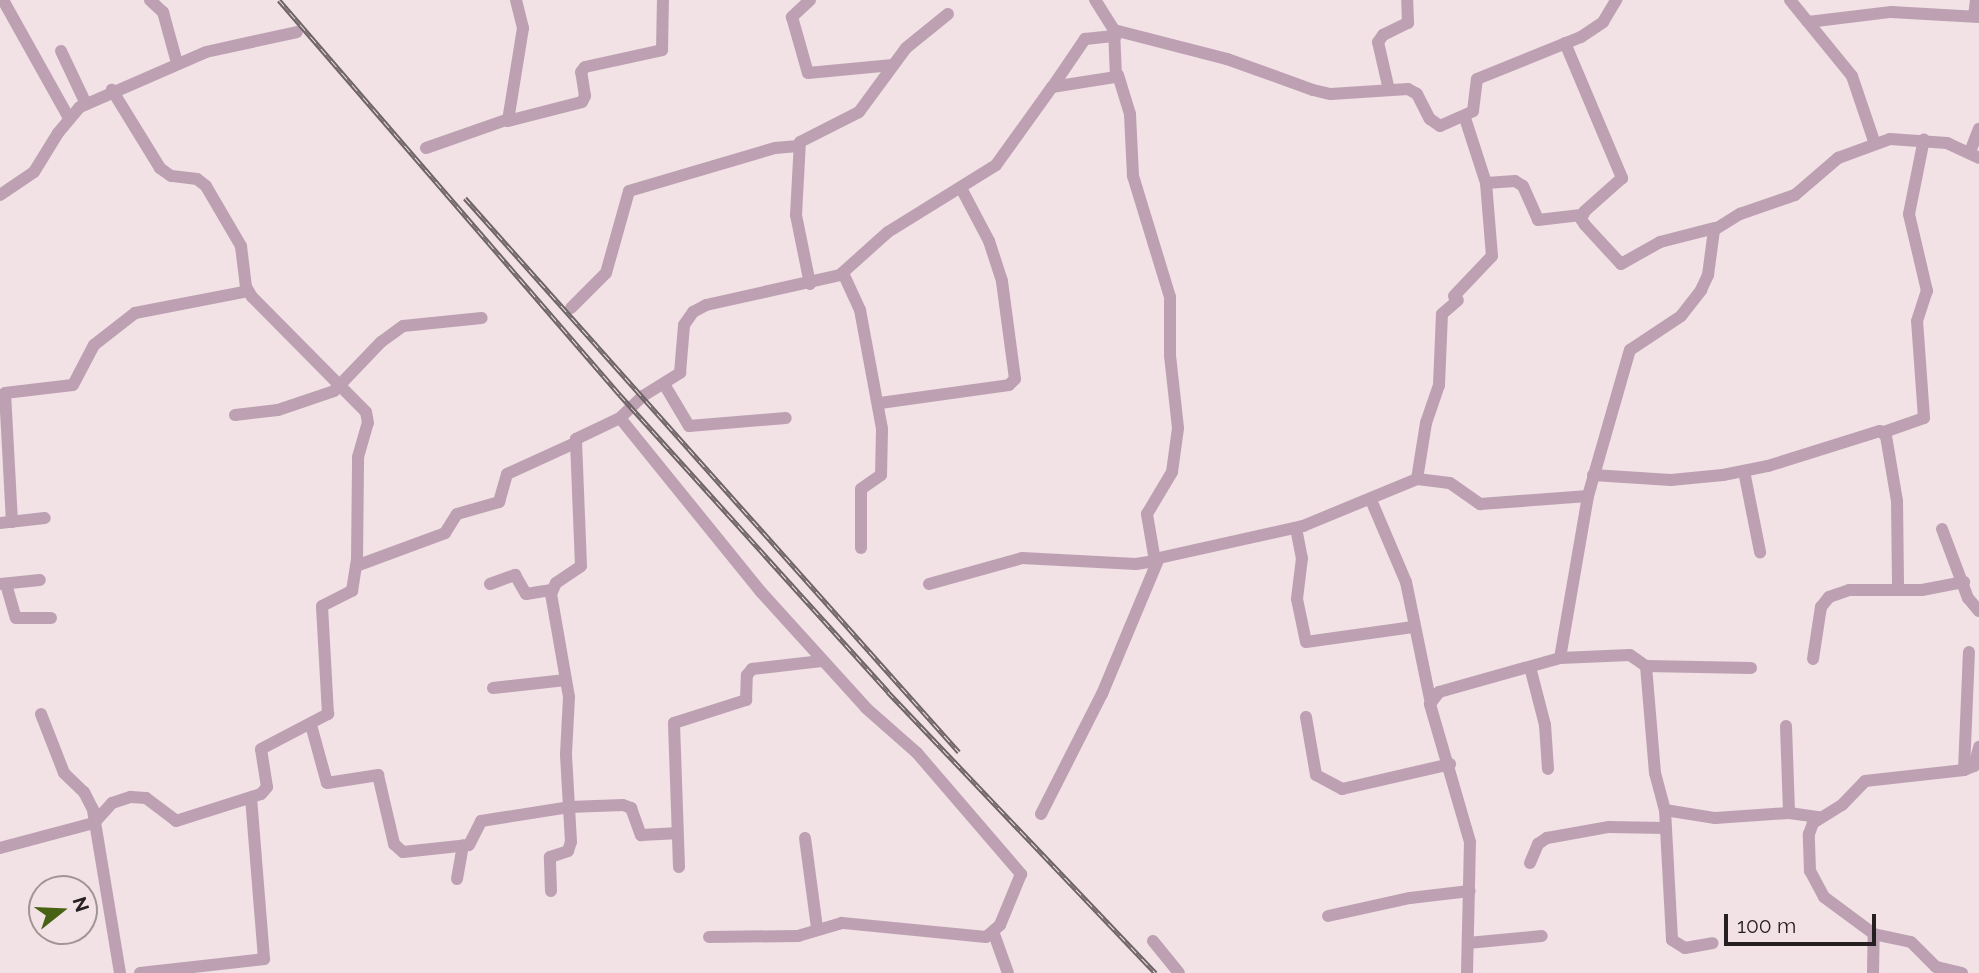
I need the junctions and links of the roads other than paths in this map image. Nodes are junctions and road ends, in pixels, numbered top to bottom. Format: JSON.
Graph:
{"nodes":[{"id":1,"x":3,"y":0,"type":"edge"},
{"id":2,"x":150,"y":0,"type":"edge"},
{"id":3,"x":516,"y":0,"type":"edge"},
{"id":4,"x":663,"y":0,"type":"edge"},
{"id":5,"x":810,"y":0,"type":"edge"},
{"id":6,"x":1095,"y":0,"type":"edge"},
{"id":7,"x":1408,"y":0,"type":"edge"},
{"id":8,"x":1616,"y":0,"type":"edge"},
{"id":9,"x":1790,"y":0,"type":"edge"},
{"id":10,"x":1976,"y":0,"type":"edge"},
{"id":11,"x":948,"y":14,"type":"dead end"},
{"id":12,"x":1976,"y":17,"type":"edge"},
{"id":13,"x":1808,"y":22,"type":"junction"},
{"id":14,"x":298,"y":32,"type":"dead end"},
{"id":15,"x":1115,"y":33,"type":"junction"},
{"id":16,"x":1565,"y":43,"type":"junction"},
{"id":17,"x":61,"y":51,"type":"dead end"},
{"id":18,"x":177,"y":63,"type":"junction"},
{"id":19,"x":893,"y":65,"type":"junction"},
{"id":20,"x":1118,"y":75,"type":"junction"},
{"id":21,"x":1052,"y":87,"type":"junction"},
{"id":22,"x":112,"y":90,"type":"junction"},
{"id":23,"x":1389,"y":90,"type":"junction"},
{"id":24,"x":86,"y":104,"type":"junction"},
{"id":25,"x":69,"y":118,"type":"junction"},
{"id":26,"x":1465,"y":118,"type":"junction"},
{"id":27,"x":506,"y":120,"type":"junction"},
{"id":28,"x":1979,"y":129,"type":"edge"},
{"id":29,"x":1924,"y":139,"type":"junction"},
{"id":30,"x":1874,"y":144,"type":"junction"},
{"id":31,"x":798,"y":146,"type":"junction"},
{"id":32,"x":426,"y":148,"type":"dead end"},
{"id":33,"x":1974,"y":155,"type":"edge"},
{"id":34,"x":1486,"y":183,"type":"junction"},
{"id":35,"x":0,"y":195,"type":"edge"},
{"id":36,"x":965,"y":195,"type":"junction"},
{"id":37,"x":1583,"y":220,"type":"junction"},
{"id":38,"x":1715,"y":228,"type":"junction"},
{"id":39,"x":846,"y":277,"type":"junction"},
{"id":40,"x":810,"y":284,"type":"junction"},
{"id":41,"x":248,"y":292,"type":"junction"},
{"id":42,"x":571,"y":309,"type":"dead end"},
{"id":43,"x":482,"y":318,"type":"dead end"},
{"id":44,"x":664,"y":384,"type":"junction"},
{"id":45,"x":341,"y":385,"type":"junction"},
{"id":46,"x":880,"y":403,"type":"junction"},
{"id":47,"x":235,"y":415,"type":"dead end"},
{"id":48,"x":620,"y":418,"type":"junction"},
{"id":49,"x":786,"y":418,"type":"dead end"},
{"id":50,"x":1884,"y":432,"type":"junction"},
{"id":51,"x":575,"y":443,"type":"junction"},
{"id":52,"x":1744,"y":471,"type":"junction"},
{"id":53,"x":1593,"y":475,"type":"junction"},
{"id":54,"x":1417,"y":479,"type":"junction"},
{"id":55,"x":1588,"y":496,"type":"junction"},
{"id":56,"x":1371,"y":500,"type":"junction"},
{"id":57,"x":45,"y":518,"type":"dead end"},
{"id":58,"x":6,"y":522,"type":"edge"},
{"id":59,"x":1296,"y":528,"type":"junction"},
{"id":60,"x":1942,"y":529,"type":"dead end"},
{"id":61,"x":861,"y":548,"type":"dead end"},
{"id":62,"x":1760,"y":552,"type":"dead end"},
{"id":63,"x":1155,"y":561,"type":"junction"},
{"id":64,"x":356,"y":566,"type":"junction"},
{"id":65,"x":40,"y":580,"type":"dead end"},
{"id":66,"x":1964,"y":582,"type":"junction"},
{"id":67,"x":3,"y":584,"type":"edge"},
{"id":68,"x":490,"y":584,"type":"dead end"},
{"id":69,"x":929,"y":584,"type":"dead end"},
{"id":70,"x":1898,"y":589,"type":"junction"},
{"id":71,"x":552,"y":590,"type":"junction"},
{"id":72,"x":1979,"y":611,"type":"edge"},
{"id":73,"x":51,"y":618,"type":"dead end"},
{"id":74,"x":1413,"y":627,"type":"junction"},
{"id":75,"x":1969,"y":652,"type":"dead end"},
{"id":76,"x":1560,"y":658,"type":"junction"},
{"id":77,"x":1813,"y":659,"type":"dead end"},
{"id":78,"x":822,"y":661,"type":"junction"},
{"id":79,"x":1646,"y":666,"type":"junction"},
{"id":80,"x":1530,"y":667,"type":"junction"},
{"id":81,"x":1751,"y":668,"type":"dead end"},
{"id":82,"x":566,"y":680,"type":"junction"},
{"id":83,"x":493,"y":688,"type":"dead end"},
{"id":84,"x":1430,"y":699,"type":"junction"},
{"id":85,"x":41,"y":714,"type":"dead end"},
{"id":86,"x":1306,"y":716,"type":"dead end"},
{"id":87,"x":311,"y":725,"type":"junction"},
{"id":88,"x":1786,"y":726,"type":"dead end"},
{"id":89,"x":1979,"y":747,"type":"edge"},
{"id":90,"x":1450,"y":764,"type":"junction"},
{"id":91,"x":1548,"y":769,"type":"dead end"},
{"id":92,"x":1964,"y":770,"type":"junction"},
{"id":93,"x":251,"y":798,"type":"junction"},
{"id":94,"x":569,"y":807,"type":"junction"},
{"id":95,"x":1665,"y":810,"type":"junction"},
{"id":96,"x":1789,"y":813,"type":"junction"},
{"id":97,"x":1041,"y":814,"type":"dead end"},
{"id":98,"x":1819,"y":817,"type":"junction"},
{"id":99,"x":94,"y":823,"type":"junction"},
{"id":100,"x":1665,"y":828,"type":"junction"},
{"id":101,"x":675,"y":833,"type":"junction"},
{"id":102,"x":805,"y":838,"type":"dead end"},
{"id":103,"x":463,"y":846,"type":"junction"},
{"id":104,"x":0,"y":848,"type":"edge"},
{"id":105,"x":1530,"y":863,"type":"dead end"},
{"id":106,"x":679,"y":867,"type":"dead end"},
{"id":107,"x":457,"y":879,"type":"dead end"},
{"id":108,"x":551,"y":891,"type":"dead end"},
{"id":109,"x":1469,"y":891,"type":"junction"},
{"id":110,"x":1328,"y":916,"type":"dead end"},
{"id":111,"x":817,"y":928,"type":"junction"},
{"id":112,"x":994,"y":934,"type":"junction"},
{"id":113,"x":1874,"y":934,"type":"junction"},
{"id":114,"x":1542,"y":936,"type":"dead end"},
{"id":115,"x":709,"y":937,"type":"dead end"},
{"id":116,"x":1153,"y":941,"type":"dead end"},
{"id":117,"x":1468,"y":943,"type":"junction"},
{"id":118,"x":1713,"y":943,"type":"dead end"},
{"id":119,"x":120,"y":973,"type":"edge"},
{"id":120,"x":140,"y":973,"type":"edge"},
{"id":121,"x":1008,"y":973,"type":"edge"},
{"id":122,"x":1179,"y":973,"type":"edge"},
{"id":123,"x":1467,"y":973,"type":"edge"},
{"id":124,"x":1873,"y":973,"type":"edge"},
{"id":125,"x":1962,"y":973,"type":"edge"}],
"edges":[{"from":1,"to":25,"type":"street"},
{"from":2,"to":18,"type":"street"},
{"from":3,"to":27,"type":"street"},
{"from":4,"to":27,"type":"street"},
{"from":5,"to":19,"type":"street"},
{"from":6,"to":15,"type":"street"},
{"from":7,"to":23,"type":"street"},
{"from":8,"to":16,"type":"street"},
{"from":9,"to":13,"type":"street"},
{"from":10,"to":12,"type":"street"},
{"from":11,"to":19,"type":"street"},
{"from":12,"to":13,"type":"street"},
{"from":13,"to":30,"type":"street"},
{"from":14,"to":18,"type":"street"},
{"from":15,"to":20,"type":"street"},
{"from":15,"to":21,"type":"street"},
{"from":15,"to":23,"type":"street"},
{"from":16,"to":26,"type":"street"},
{"from":16,"to":37,"type":"street"},
{"from":17,"to":24,"type":"street"},
{"from":18,"to":22,"type":"street"},
{"from":19,"to":31,"type":"street"},
{"from":20,"to":21,"type":"street"},
{"from":20,"to":63,"type":"street"},
{"from":21,"to":36,"type":"street"},
{"from":22,"to":24,"type":"street"},
{"from":22,"to":41,"type":"street"},
{"from":23,"to":26,"type":"street"},
{"from":24,"to":25,"type":"street"},
{"from":25,"to":35,"type":"street"},
{"from":26,"to":34,"type":"street"},
{"from":27,"to":32,"type":"street"},
{"from":28,"to":33,"type":"street"},
{"from":29,"to":30,"type":"street"},
{"from":29,"to":33,"type":"street"},
{"from":29,"to":50,"type":"street"},
{"from":30,"to":38,"type":"street"},
{"from":31,"to":40,"type":"street"},
{"from":31,"to":42,"type":"street"},
{"from":34,"to":37,"type":"street"},
{"from":34,"to":54,"type":"street"},
{"from":36,"to":39,"type":"street"},
{"from":36,"to":46,"type":"street"},
{"from":37,"to":38,"type":"street"},
{"from":38,"to":53,"type":"street"},
{"from":39,"to":40,"type":"street"},
{"from":39,"to":46,"type":"street"},
{"from":40,"to":44,"type":"street"},
{"from":41,"to":45,"type":"street"},
{"from":41,"to":58,"type":"street"},
{"from":43,"to":45,"type":"street"},
{"from":44,"to":48,"type":"street"},
{"from":44,"to":49,"type":"street"},
{"from":45,"to":47,"type":"street"},
{"from":45,"to":64,"type":"street"},
{"from":46,"to":61,"type":"street"},
{"from":48,"to":51,"type":"street"},
{"from":48,"to":78,"type":"street"},
{"from":50,"to":52,"type":"street"},
{"from":50,"to":70,"type":"street"},
{"from":51,"to":64,"type":"street"},
{"from":51,"to":71,"type":"street"},
{"from":52,"to":53,"type":"street"},
{"from":52,"to":62,"type":"street"},
{"from":53,"to":55,"type":"street"},
{"from":54,"to":55,"type":"street"},
{"from":54,"to":56,"type":"street"},
{"from":55,"to":76,"type":"street"},
{"from":56,"to":59,"type":"street"},
{"from":56,"to":74,"type":"street"},
{"from":57,"to":58,"type":"street"},
{"from":59,"to":63,"type":"street"},
{"from":59,"to":74,"type":"street"},
{"from":60,"to":66,"type":"street"},
{"from":63,"to":69,"type":"street"},
{"from":63,"to":97,"type":"street"},
{"from":64,"to":87,"type":"street"},
{"from":65,"to":67,"type":"street"},
{"from":66,"to":70,"type":"street"},
{"from":66,"to":72,"type":"street"},
{"from":67,"to":73,"type":"street"},
{"from":68,"to":71,"type":"street"},
{"from":70,"to":77,"type":"street"},
{"from":71,"to":82,"type":"street"},
{"from":74,"to":84,"type":"street"},
{"from":75,"to":92,"type":"street"},
{"from":76,"to":79,"type":"street"},
{"from":76,"to":80,"type":"street"},
{"from":78,"to":101,"type":"street"},
{"from":78,"to":112,"type":"street"},
{"from":79,"to":81,"type":"street"},
{"from":79,"to":95,"type":"street"},
{"from":80,"to":84,"type":"street"},
{"from":80,"to":91,"type":"street"},
{"from":82,"to":83,"type":"street"},
{"from":82,"to":94,"type":"street"},
{"from":84,"to":90,"type":"street"},
{"from":85,"to":99,"type":"street"},
{"from":86,"to":90,"type":"street"},
{"from":87,"to":93,"type":"street"},
{"from":87,"to":103,"type":"street"},
{"from":88,"to":96,"type":"street"},
{"from":89,"to":92,"type":"street"},
{"from":90,"to":109,"type":"street"},
{"from":92,"to":98,"type":"street"},
{"from":93,"to":99,"type":"street"},
{"from":93,"to":120,"type":"street"},
{"from":94,"to":101,"type":"street"},
{"from":94,"to":103,"type":"street"},
{"from":94,"to":108,"type":"street"},
{"from":95,"to":96,"type":"street"},
{"from":95,"to":100,"type":"street"},
{"from":96,"to":98,"type":"street"},
{"from":98,"to":113,"type":"street"},
{"from":99,"to":104,"type":"street"},
{"from":99,"to":119,"type":"street"},
{"from":100,"to":105,"type":"street"},
{"from":100,"to":118,"type":"street"},
{"from":101,"to":106,"type":"street"},
{"from":102,"to":111,"type":"street"},
{"from":103,"to":107,"type":"street"},
{"from":109,"to":110,"type":"street"},
{"from":109,"to":117,"type":"street"},
{"from":111,"to":112,"type":"street"},
{"from":111,"to":115,"type":"street"},
{"from":112,"to":121,"type":"street"},
{"from":113,"to":124,"type":"street"},
{"from":113,"to":125,"type":"street"},
{"from":114,"to":117,"type":"street"},
{"from":116,"to":122,"type":"street"},
{"from":117,"to":123,"type":"street"}]}
